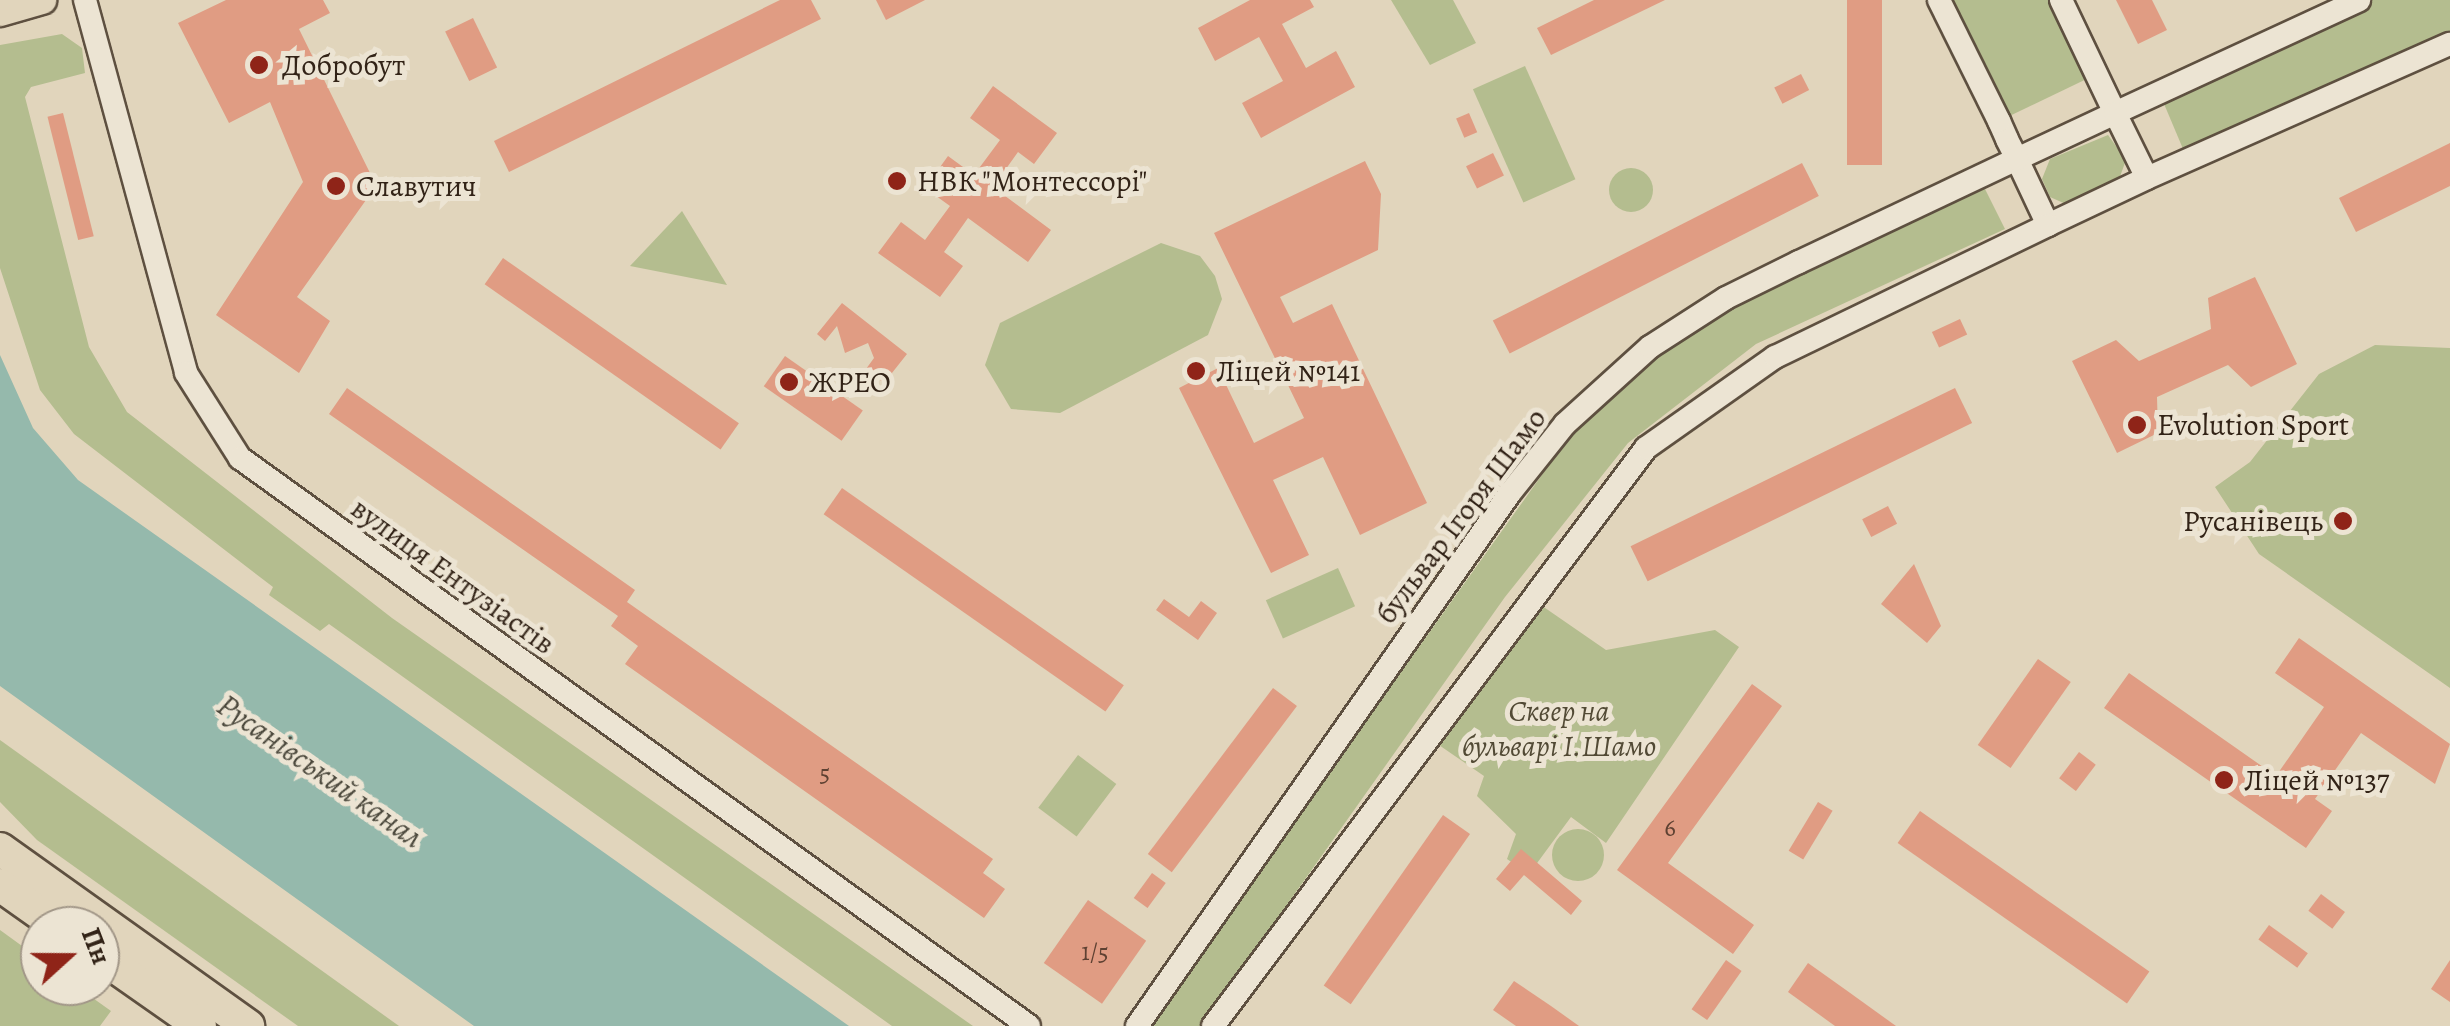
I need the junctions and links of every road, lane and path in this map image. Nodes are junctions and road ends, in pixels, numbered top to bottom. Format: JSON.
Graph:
{"nodes":[{"id":1,"x":42,"y":0,"type":"edge"},
{"id":2,"x":86,"y":0,"type":"edge"},
{"id":3,"x":1939,"y":0,"type":"edge"},
{"id":4,"x":2060,"y":0,"type":"edge"},
{"id":5,"x":2359,"y":0,"type":"edge"},
{"id":6,"x":0,"y":12,"type":"edge"},
{"id":7,"x":2450,"y":44,"type":"edge"},
{"id":8,"x":2115,"y":113,"type":"junction"},
{"id":9,"x":2017,"y":159,"type":"junction"},
{"id":10,"x":2147,"y":178,"type":"junction"},
{"id":11,"x":2048,"y":225,"type":"junction"},
{"id":12,"x":0,"y":849,"type":"edge"},
{"id":13,"x":0,"y":885,"type":"edge"},
{"id":14,"x":30,"y":906,"type":"edge"},
{"id":15,"x":120,"y":970,"type":"edge"},
{"id":16,"x":200,"y":1026,"type":"edge"},
{"id":17,"x":248,"y":1026,"type":"edge"},
{"id":18,"x":1029,"y":1026,"type":"edge"},
{"id":19,"x":1137,"y":1026,"type":"edge"},
{"id":20,"x":1213,"y":1026,"type":"edge"}],
"edges":[{"from":1,"to":6,"type":"main road"},
{"from":2,"to":18,"type":"street","name":"вулиця Ентузіастів"},
{"from":3,"to":9,"type":"street"},
{"from":4,"to":8,"type":"street"},
{"from":5,"to":8,"type":"street"},
{"from":7,"to":10,"type":"street"},
{"from":8,"to":9,"type":"street","name":"бульвар Ігоря Шамо"},
{"from":8,"to":10,"type":"street"},
{"from":9,"to":11,"type":"street"},
{"from":9,"to":19,"type":"street","name":"бульвар Ігоря Шамо"},
{"from":10,"to":11,"type":"street"},
{"from":11,"to":20,"type":"street"},
{"from":12,"to":17,"type":"highway"},
{"from":13,"to":14,"type":"highway"},
{"from":15,"to":16,"type":"highway"}]}
